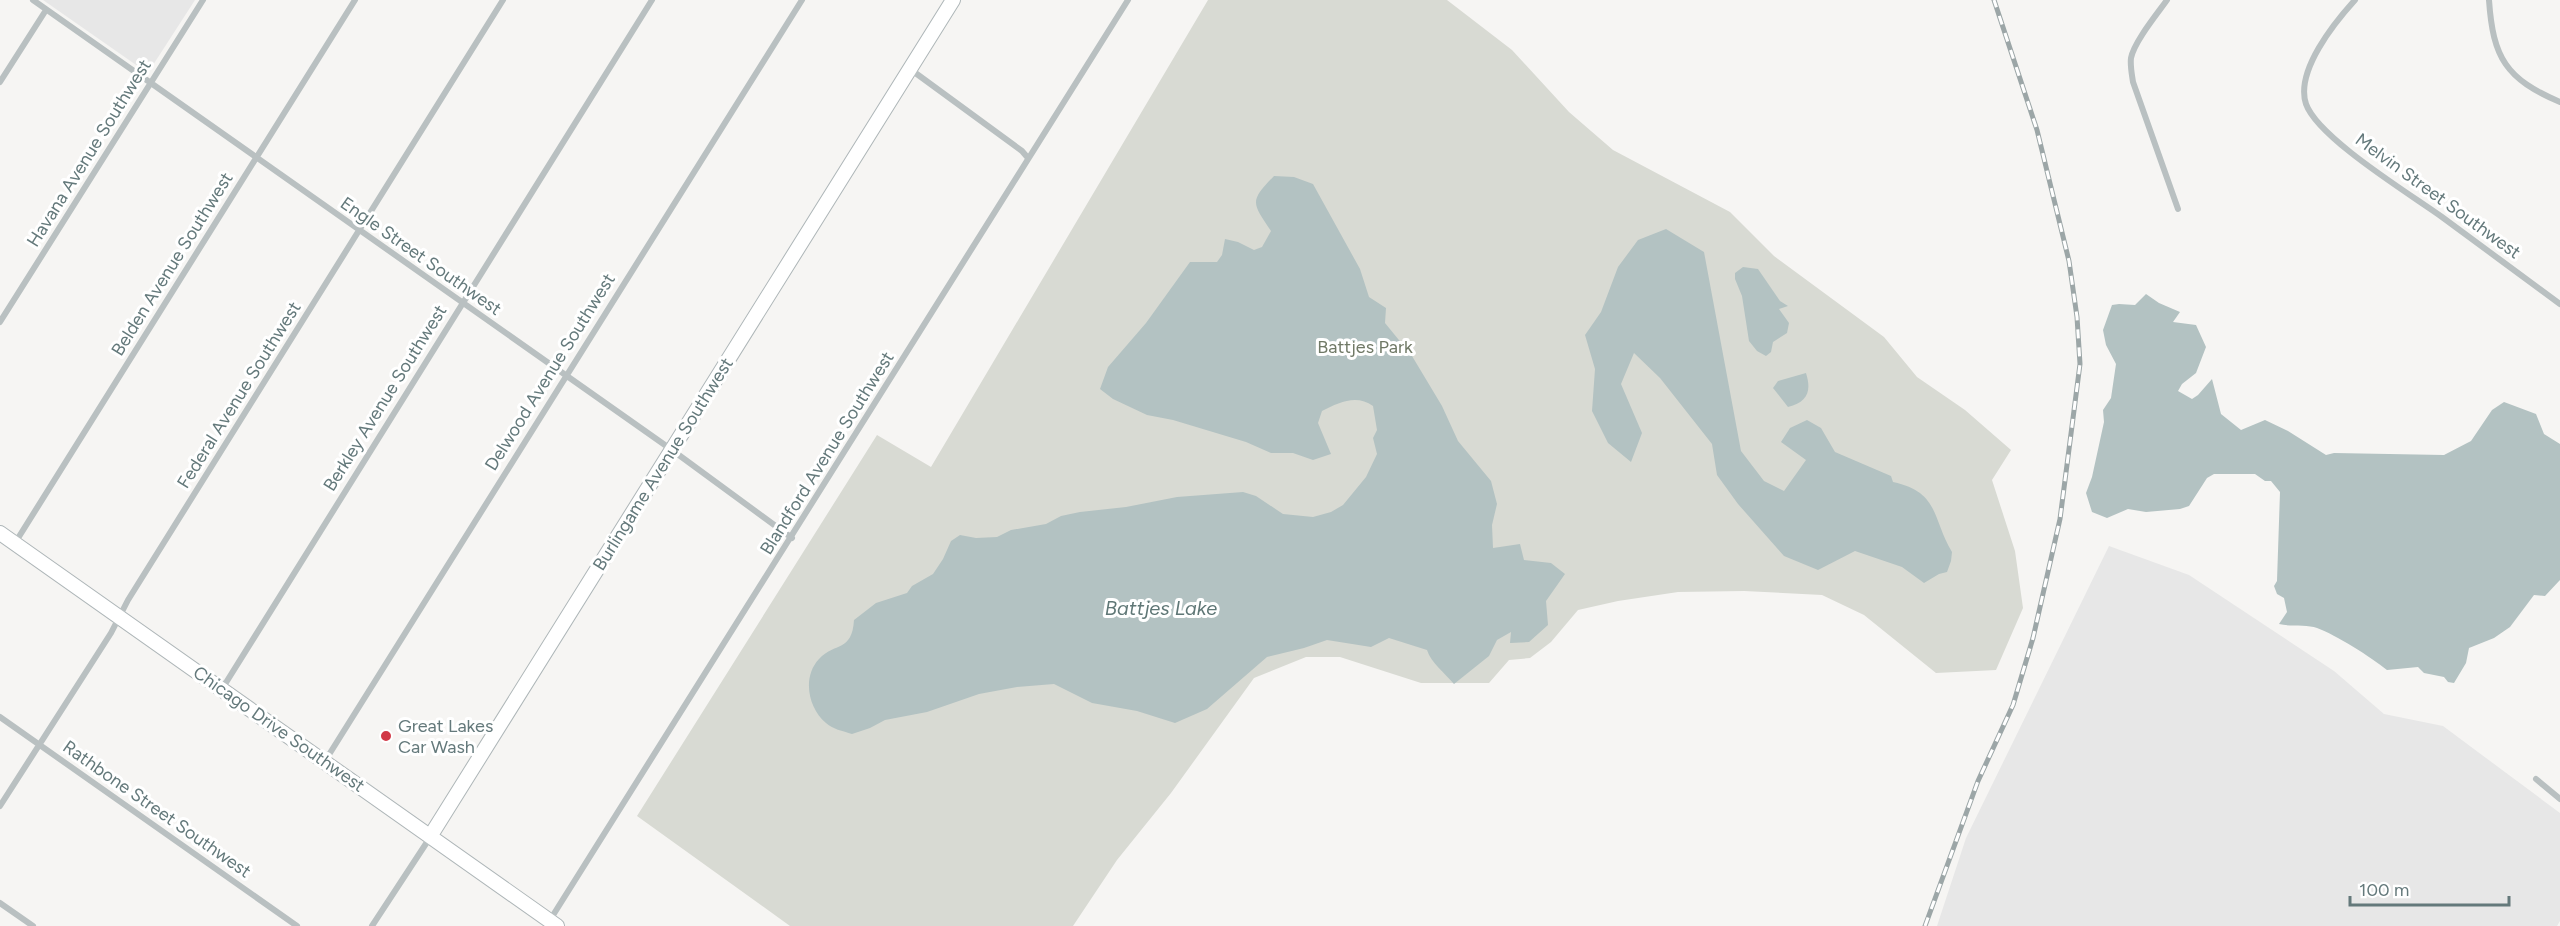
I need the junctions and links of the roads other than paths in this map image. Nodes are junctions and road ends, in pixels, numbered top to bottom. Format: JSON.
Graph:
{"nodes":[{"id":1,"x":33,"y":0,"type":"edge"},
{"id":2,"x":202,"y":0,"type":"edge"},
{"id":3,"x":355,"y":0,"type":"edge"},
{"id":4,"x":503,"y":0,"type":"edge"},
{"id":5,"x":652,"y":0,"type":"edge"},
{"id":6,"x":802,"y":0,"type":"edge"},
{"id":7,"x":952,"y":0,"type":"edge"},
{"id":8,"x":1128,"y":0,"type":"edge"},
{"id":9,"x":2355,"y":0,"type":"edge"},
{"id":10,"x":2488,"y":0,"type":"edge"},
{"id":11,"x":2164,"y":3,"type":"edge"},
{"id":12,"x":46,"y":9,"type":"junction"},
{"id":13,"x":910,"y":69,"type":"junction"},
{"id":14,"x":0,"y":82,"type":"edge"},
{"id":15,"x":151,"y":82,"type":"junction"},
{"id":16,"x":2560,"y":102,"type":"edge"},
{"id":17,"x":256,"y":158,"type":"junction"},
{"id":18,"x":1028,"y":158,"type":"junction"},
{"id":19,"x":2178,"y":209,"type":"dead end"},
{"id":20,"x":358,"y":231,"type":"junction"},
{"id":21,"x":462,"y":303,"type":"junction"},
{"id":22,"x":2560,"y":304,"type":"edge"},
{"id":23,"x":0,"y":322,"type":"edge"},
{"id":24,"x":565,"y":376,"type":"junction"},
{"id":25,"x":672,"y":450,"type":"junction"},
{"id":26,"x":0,"y":533,"type":"edge"},
{"id":27,"x":792,"y":538,"type":"junction"},
{"id":28,"x":15,"y":544,"type":"junction"},
{"id":29,"x":119,"y":618,"type":"junction"},
{"id":30,"x":221,"y":689,"type":"junction"},
{"id":31,"x":0,"y":717,"type":"edge"},
{"id":32,"x":39,"y":744,"type":"junction"},
{"id":33,"x":325,"y":761,"type":"junction"},
{"id":34,"x":2536,"y":779,"type":"dead end"},
{"id":35,"x":2560,"y":799,"type":"edge"},
{"id":36,"x":0,"y":806,"type":"edge"},
{"id":37,"x":431,"y":836,"type":"junction"},
{"id":38,"x":0,"y":903,"type":"edge"},
{"id":39,"x":554,"y":923,"type":"edge"},
{"id":40,"x":33,"y":926,"type":"edge"},
{"id":41,"x":297,"y":926,"type":"edge"},
{"id":42,"x":372,"y":926,"type":"edge"}],
"edges":[{"from":1,"to":12,"type":"street","name":"Engle Street Southwest"},
{"from":2,"to":15,"type":"street","name":"Havana Avenue Southwest"},
{"from":3,"to":17,"type":"street","name":"Belden Avenue Southwest"},
{"from":4,"to":20,"type":"street","name":"Federal Avenue Southwest"},
{"from":5,"to":21,"type":"street","name":"Berkley Avenue Southwest"},
{"from":6,"to":24,"type":"street","name":"Delwood Avenue Southwest"},
{"from":7,"to":13,"type":"street","name":"Burlingame Avenue Southwest"},
{"from":8,"to":18,"type":"street","name":"Blandford Avenue Southwest"},
{"from":9,"to":22,"type":"street","name":"Melvin Street Southwest"},
{"from":10,"to":16,"type":"street"},
{"from":11,"to":19,"type":"street"},
{"from":12,"to":14,"type":"street"},
{"from":12,"to":15,"type":"street","name":"Engle Street Southwest"},
{"from":13,"to":18,"type":"street"},
{"from":13,"to":25,"type":"street","name":"Burlingame Avenue Southwest"},
{"from":15,"to":17,"type":"street","name":"Engle Street Southwest"},
{"from":15,"to":23,"type":"street","name":"Havana Avenue Southwest"},
{"from":17,"to":20,"type":"street","name":"Engle Street Southwest"},
{"from":17,"to":28,"type":"street","name":"Belden Avenue Southwest"},
{"from":18,"to":27,"type":"street","name":"Blandford Avenue Southwest"},
{"from":20,"to":21,"type":"street","name":"Engle Street Southwest"},
{"from":20,"to":29,"type":"street","name":"Federal Avenue Southwest"},
{"from":21,"to":24,"type":"street","name":"Engle Street Southwest"},
{"from":21,"to":30,"type":"street","name":"Berkley Avenue Southwest"},
{"from":24,"to":25,"type":"street","name":"Engle Street Southwest"},
{"from":24,"to":33,"type":"street","name":"Delwood Avenue Southwest"},
{"from":25,"to":27,"type":"street","name":"Engle Street Southwest"},
{"from":25,"to":37,"type":"street","name":"Burlingame Avenue Southwest"},
{"from":26,"to":28,"type":"street","name":"Chicago Drive Southwest"},
{"from":27,"to":39,"type":"street","name":"Blandford Avenue Southwest"},
{"from":28,"to":29,"type":"street","name":"Chicago Drive Southwest"},
{"from":29,"to":30,"type":"street","name":"Chicago Drive Southwest"},
{"from":29,"to":32,"type":"street","name":"Federal Avenue Southwest"},
{"from":30,"to":33,"type":"street","name":"Chicago Drive Southwest"},
{"from":31,"to":32,"type":"street","name":"Rathbone Street Southwest"},
{"from":32,"to":36,"type":"street","name":"Federal Avenue Southwest"},
{"from":32,"to":41,"type":"street","name":"Rathbone Street Southwest"},
{"from":33,"to":37,"type":"street","name":"Chicago Drive Southwest"},
{"from":34,"to":35,"type":"street"},
{"from":37,"to":39,"type":"street","name":"Chicago Drive Southwest"},
{"from":37,"to":42,"type":"street","name":"Burlingame Avenue Southwest"},
{"from":38,"to":40,"type":"street"}]}
